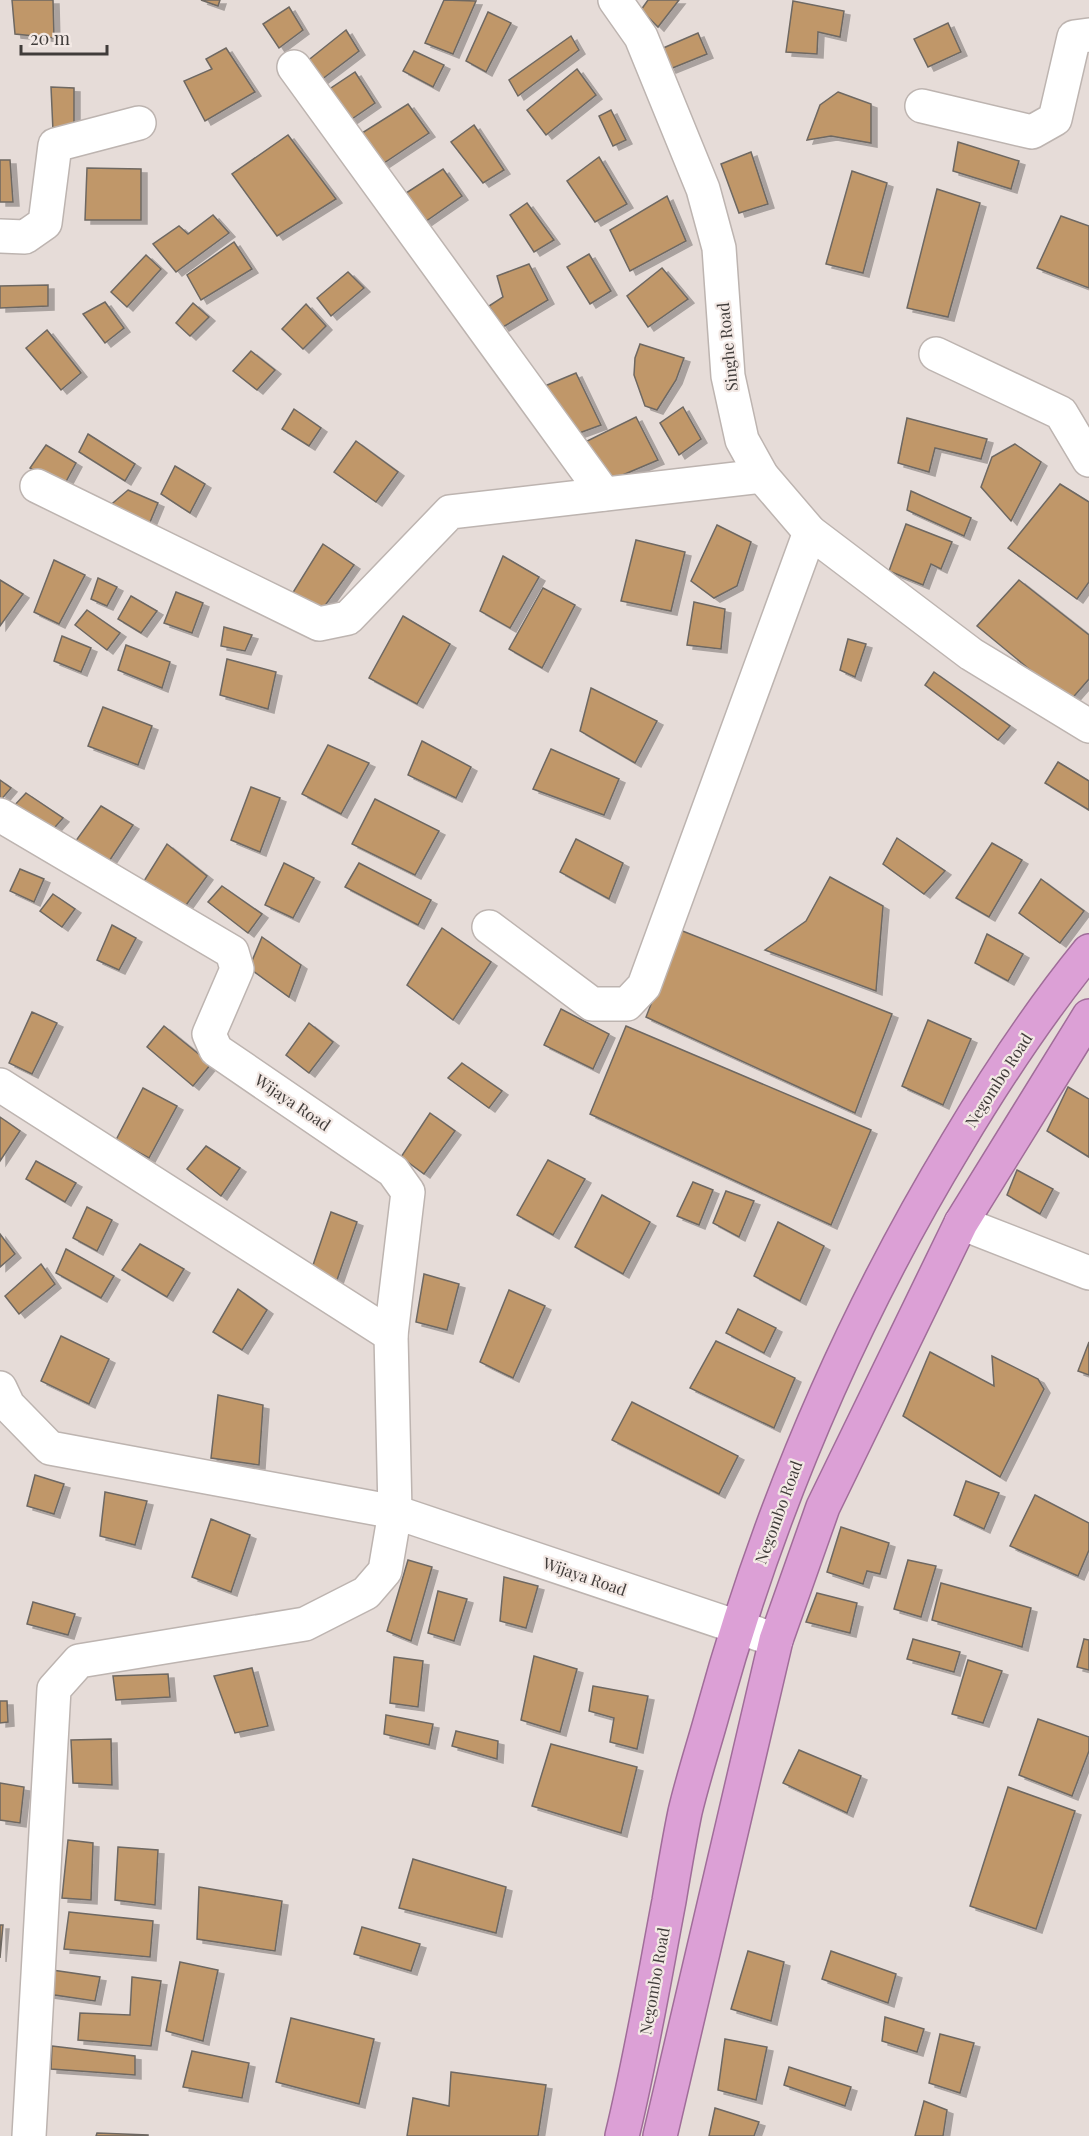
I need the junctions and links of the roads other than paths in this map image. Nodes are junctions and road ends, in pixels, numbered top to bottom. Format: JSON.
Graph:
{"nodes":[{"id":1,"x":615,"y":0,"type":"edge"},
{"id":2,"x":1089,"y":35,"type":"edge"},
{"id":3,"x":294,"y":68,"type":"dead end"},
{"id":4,"x":922,"y":106,"type":"dead end"},
{"id":5,"x":140,"y":123,"type":"dead end"},
{"id":6,"x":0,"y":236,"type":"edge"},
{"id":7,"x":936,"y":354,"type":"dead end"},
{"id":8,"x":1089,"y":460,"type":"edge"},
{"id":9,"x":762,"y":476,"type":"junction"},
{"id":10,"x":37,"y":486,"type":"dead end"},
{"id":11,"x":604,"y":494,"type":"junction"},
{"id":12,"x":810,"y":532,"type":"junction"},
{"id":13,"x":1089,"y":726,"type":"edge"},
{"id":14,"x":0,"y":815,"type":"edge"},
{"id":15,"x":489,"y":927,"type":"dead end"},
{"id":16,"x":1089,"y":951,"type":"edge"},
{"id":17,"x":1089,"y":1016,"type":"edge"},
{"id":18,"x":0,"y":1085,"type":"edge"},
{"id":19,"x":962,"y":1222,"type":"junction"},
{"id":20,"x":1089,"y":1273,"type":"edge"},
{"id":21,"x":391,"y":1335,"type":"junction"},
{"id":22,"x":0,"y":1388,"type":"edge"},
{"id":23,"x":394,"y":1512,"type":"junction"},
{"id":24,"x":737,"y":1627,"type":"junction"},
{"id":25,"x":776,"y":1640,"type":"junction"},
{"id":26,"x":29,"y":2136,"type":"edge"},
{"id":27,"x":622,"y":2136,"type":"edge"},
{"id":28,"x":660,"y":2136,"type":"edge"}],
"edges":[{"from":1,"to":9,"type":"street","name":"Singhe Road"},
{"from":2,"to":4,"type":"street"},
{"from":3,"to":11,"type":"street"},
{"from":5,"to":6,"type":"street"},
{"from":7,"to":8,"type":"street"},
{"from":9,"to":11,"type":"street"},
{"from":9,"to":12,"type":"street","name":"Singhe Road"},
{"from":10,"to":11,"type":"street"},
{"from":12,"to":13,"type":"street","name":"Singhe Road"},
{"from":12,"to":15,"type":"street"},
{"from":14,"to":21,"type":"street","name":"Wijaya Road"},
{"from":16,"to":24,"type":"highway","name":"Negombo Road"},
{"from":17,"to":19,"type":"highway"},
{"from":18,"to":21,"type":"street"},
{"from":19,"to":20,"type":"street"},
{"from":19,"to":25,"type":"highway"},
{"from":21,"to":23,"type":"street","name":"Wijaya Road"},
{"from":22,"to":23,"type":"street","name":"Wijaya Road"},
{"from":23,"to":24,"type":"street","name":"Wijaya Road"},
{"from":23,"to":26,"type":"street"},
{"from":24,"to":25,"type":"street","name":"Wijaya Road"},
{"from":24,"to":27,"type":"highway","name":"Negombo Road"},
{"from":25,"to":28,"type":"highway"}]}
